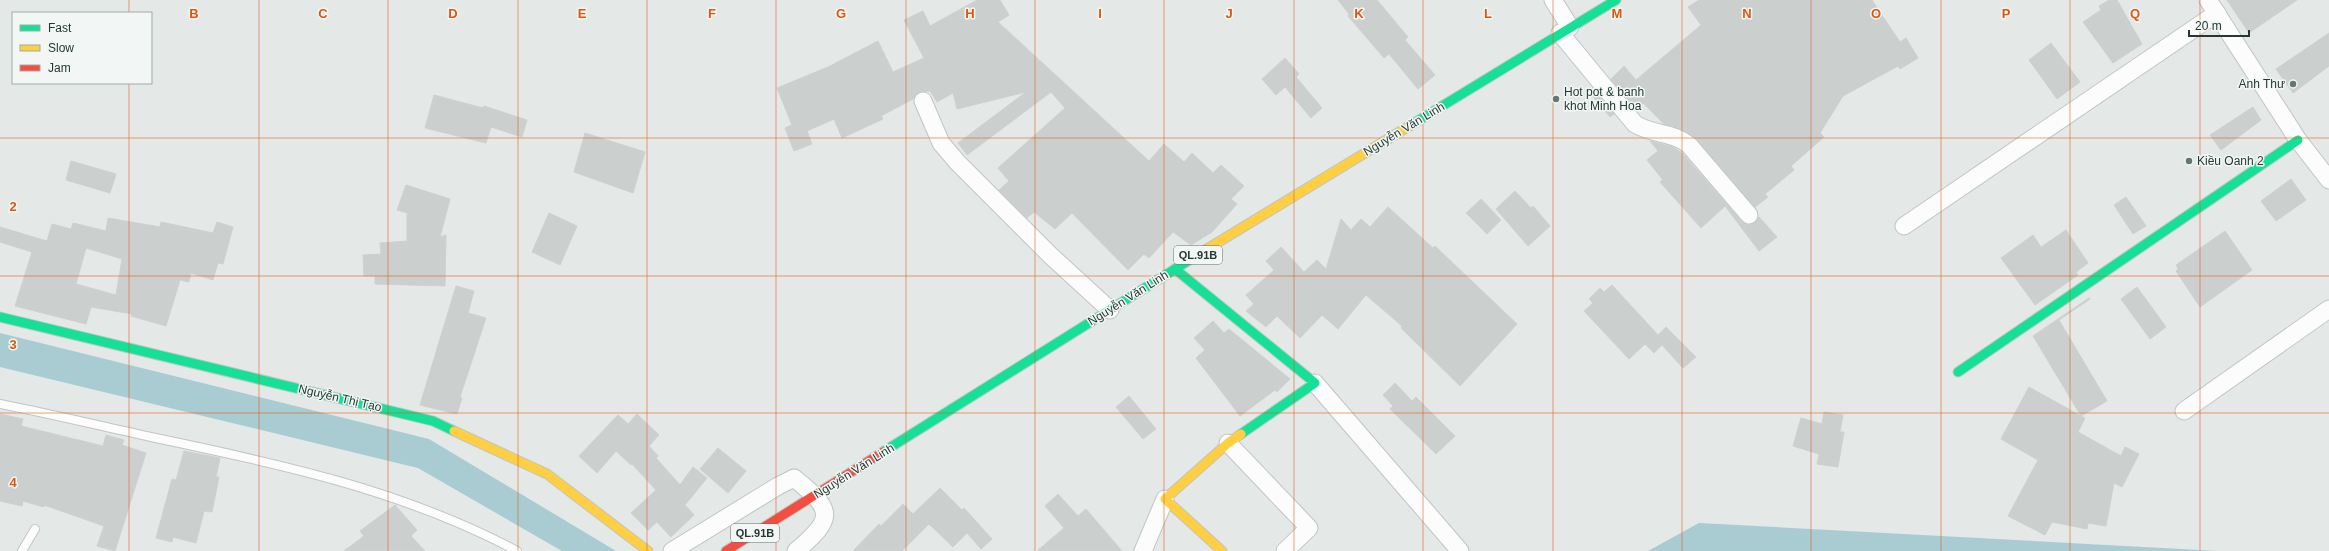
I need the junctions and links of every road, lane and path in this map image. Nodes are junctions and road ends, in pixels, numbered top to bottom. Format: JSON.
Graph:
{"nodes":[{"id":1,"x":1553,"y":0,"type":"edge"},
{"id":2,"x":1616,"y":0,"type":"edge"},
{"id":3,"x":2212,"y":7,"type":"edge"},
{"id":4,"x":1565,"y":30,"type":"junction"},
{"id":5,"x":923,"y":101,"type":"dead end"},
{"id":6,"x":2298,"y":140,"type":"junction"},
{"id":7,"x":2329,"y":180,"type":"edge"},
{"id":8,"x":1749,"y":215,"type":"dead end"},
{"id":9,"x":1904,"y":226,"type":"dead end"},
{"id":10,"x":1175,"y":269,"type":"junction"},
{"id":11,"x":2329,"y":309,"type":"edge"},
{"id":12,"x":1110,"y":310,"type":"junction"},
{"id":13,"x":0,"y":317,"type":"edge"},
{"id":14,"x":1958,"y":372,"type":"dead end"},
{"id":15,"x":1315,"y":383,"type":"junction"},
{"id":16,"x":0,"y":404,"type":"edge"},
{"id":17,"x":2184,"y":411,"type":"dead end"},
{"id":18,"x":1228,"y":443,"type":"junction"},
{"id":19,"x":816,"y":495,"type":"junction"},
{"id":20,"x":1165,"y":499,"type":"junction"},
{"id":21,"x":35,"y":529,"type":"dead end"},
{"id":22,"x":22,"y":551,"type":"edge"},
{"id":23,"x":517,"y":551,"type":"edge"},
{"id":24,"x":648,"y":551,"type":"edge"},
{"id":25,"x":672,"y":551,"type":"edge"},
{"id":26,"x":726,"y":551,"type":"edge"},
{"id":27,"x":796,"y":551,"type":"edge"},
{"id":28,"x":1143,"y":551,"type":"edge"},
{"id":29,"x":1222,"y":551,"type":"edge"},
{"id":30,"x":1285,"y":551,"type":"edge"},
{"id":31,"x":1460,"y":551,"type":"edge"}],
"edges":[{"from":1,"to":4,"type":"street"},
{"from":2,"to":4,"type":"main road","name":"Nguyễn Văn Linh","number":"QL.91B"},
{"from":3,"to":6,"type":"street"},
{"from":3,"to":9,"type":"street"},
{"from":4,"to":8,"type":"street"},
{"from":4,"to":10,"type":"main road","name":"Nguyễn Văn Linh","number":"QL.91B"},
{"from":5,"to":12,"type":"street"},
{"from":6,"to":7,"type":"street"},
{"from":6,"to":14,"type":"main road"},
{"from":10,"to":12,"type":"main road","name":"Nguyễn Văn Linh","number":"QL.91B"},
{"from":10,"to":15,"type":"main road"},
{"from":11,"to":17,"type":"street"},
{"from":12,"to":19,"type":"main road","name":"Nguyễn Văn Linh","number":"QL.91B"},
{"from":13,"to":24,"type":"main road","name":"Nguyễn Thị Tạo"},
{"from":15,"to":18,"type":"main road"},
{"from":15,"to":31,"type":"street"},
{"from":16,"to":23,"type":"lane"},
{"from":18,"to":20,"type":"main road"},
{"from":18,"to":30,"type":"street"},
{"from":19,"to":25,"type":"street"},
{"from":19,"to":26,"type":"main road","name":"Nguyễn Văn Linh","number":"QL.91B"},
{"from":19,"to":27,"type":"street"},
{"from":20,"to":28,"type":"street"},
{"from":20,"to":29,"type":"main road"},
{"from":21,"to":22,"type":"lane"}]}
